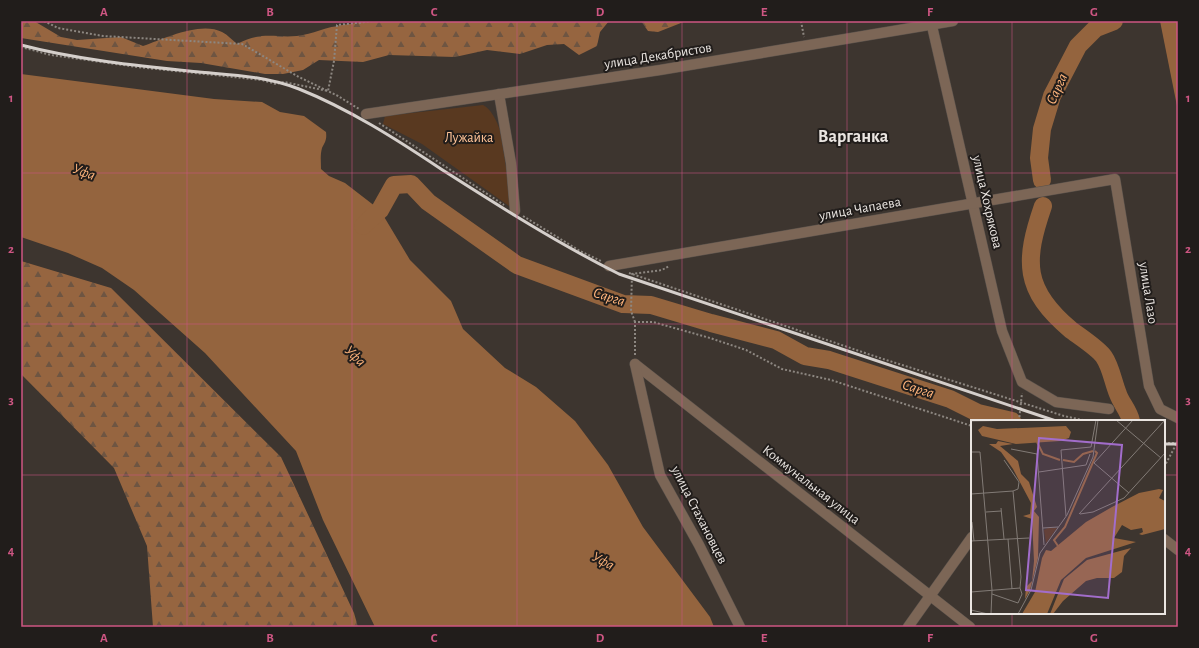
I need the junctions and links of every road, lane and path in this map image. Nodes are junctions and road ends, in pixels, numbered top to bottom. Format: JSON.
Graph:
{"nodes":[{"id":1,"x":44,"y":21,"type":"edge"},
{"id":2,"x":374,"y":21,"type":"edge"},
{"id":3,"x":801,"y":21,"type":"edge"},
{"id":4,"x":953,"y":21,"type":"edge"},
{"id":5,"x":932,"y":26,"type":"junction"},
{"id":6,"x":805,"y":46,"type":"junction"},
{"id":7,"x":21,"y":47,"type":"edge"},
{"id":8,"x":328,"y":91,"type":"junction"},
{"id":9,"x":499,"y":94,"type":"junction"},
{"id":10,"x":366,"y":114,"type":"junction"},
{"id":11,"x":1115,"y":179,"type":"joint"},
{"id":12,"x":973,"y":203,"type":"junction"},
{"id":13,"x":515,"y":211,"type":"junction"},
{"id":14,"x":676,"y":262,"type":"dead end"},
{"id":15,"x":609,"y":266,"type":"joint"},
{"id":16,"x":626,"y":272,"type":"dead end"},
{"id":17,"x":632,"y":274,"type":"junction"},
{"id":18,"x":635,"y":322,"type":"junction"},
{"id":19,"x":635,"y":364,"type":"junction"},
{"id":20,"x":1022,"y":382,"type":"junction"},
{"id":21,"x":1022,"y":403,"type":"junction"},
{"id":22,"x":1109,"y":409,"type":"dead end"},
{"id":23,"x":1178,"y":418,"type":"edge"},
{"id":24,"x":1019,"y":420,"type":"edge"},
{"id":25,"x":971,"y":426,"type":"edge"},
{"id":26,"x":1177,"y":442,"type":"edge"},
{"id":27,"x":1165,"y":443,"type":"edge"},
{"id":28,"x":1165,"y":465,"type":"edge"},
{"id":29,"x":971,"y":538,"type":"edge"},
{"id":30,"x":1165,"y":540,"type":"edge"},
{"id":31,"x":1178,"y":550,"type":"edge"},
{"id":32,"x":930,"y":596,"type":"junction"},
{"id":33,"x":740,"y":627,"type":"edge"},
{"id":34,"x":908,"y":627,"type":"edge"},
{"id":35,"x":970,"y":627,"type":"edge"}],
"edges":[{"from":1,"to":8,"type":"path"},
{"from":2,"to":8,"type":"path"},
{"from":3,"to":6,"type":"path"},
{"from":4,"to":5,"type":"street","name":"улица Декабристов"},
{"from":5,"to":6,"type":"street","name":"улица Декабристов"},
{"from":5,"to":12,"type":"street","name":"улица Хохрякова"},
{"from":6,"to":9,"type":"street","name":"улица Декабристов"},
{"from":7,"to":8,"type":"path"},
{"from":8,"to":10,"type":"path"},
{"from":9,"to":10,"type":"street","name":"улица Декабристов"},
{"from":9,"to":13,"type":"street"},
{"from":10,"to":13,"type":"path"},
{"from":11,"to":12,"type":"street","name":"улица Чапаева"},
{"from":11,"to":23,"type":"street","name":"улица Лазо"},
{"from":12,"to":15,"type":"street","name":"улица Чапаева"},
{"from":12,"to":20,"type":"street","name":"улица Хохрякова"},
{"from":13,"to":15,"type":"path"},
{"from":14,"to":17,"type":"path"},
{"from":16,"to":17,"type":"path"},
{"from":17,"to":18,"type":"path"},
{"from":17,"to":21,"type":"path"},
{"from":18,"to":19,"type":"path"},
{"from":18,"to":25,"type":"path"},
{"from":19,"to":32,"type":"street","name":"Коммунальная улица"},
{"from":19,"to":33,"type":"street","name":"улица Стахановцев"},
{"from":20,"to":21,"type":"path"},
{"from":20,"to":22,"type":"street"},
{"from":21,"to":24,"type":"path"},
{"from":26,"to":27,"type":"path"},
{"from":26,"to":28,"type":"path"},
{"from":29,"to":32,"type":"street"},
{"from":30,"to":31,"type":"street"},
{"from":32,"to":34,"type":"street"},
{"from":32,"to":35,"type":"street","name":"Коммунальная улица"}]}
